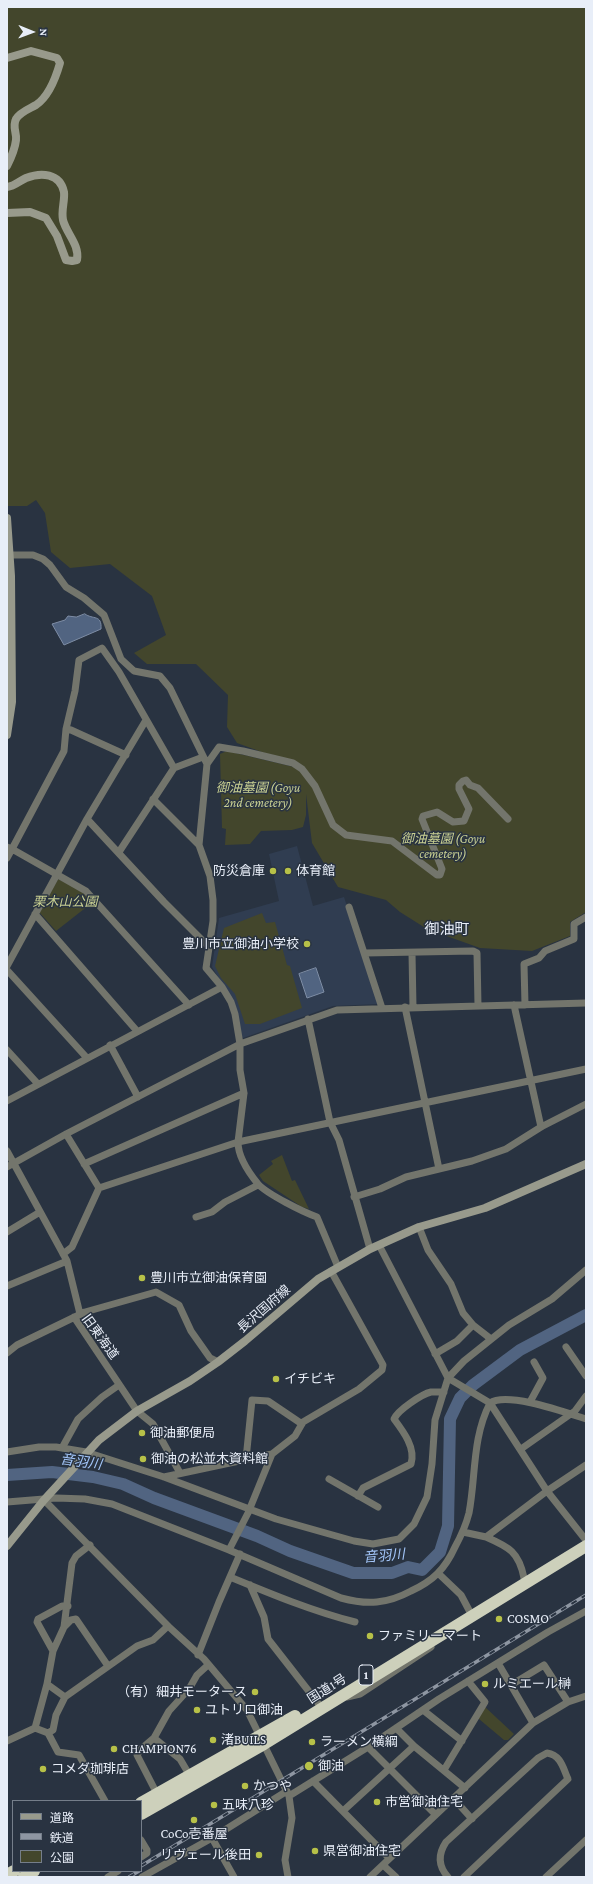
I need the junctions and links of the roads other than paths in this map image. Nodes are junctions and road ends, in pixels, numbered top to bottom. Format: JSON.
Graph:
{"nodes":[{"id":1,"x":7,"y":58,"type":"edge"},
{"id":2,"x":7,"y":166,"type":"edge"},
{"id":3,"x":7,"y":187,"type":"edge"},
{"id":4,"x":7,"y":214,"type":"edge"},
{"id":5,"x":7,"y":518,"type":"edge"},
{"id":6,"x":10,"y":555,"type":"junction"},
{"id":7,"x":146,"y":720,"type":"junction"},
{"id":8,"x":66,"y":729,"type":"junction"},
{"id":9,"x":7,"y":735,"type":"edge"},
{"id":10,"x":126,"y":755,"type":"junction"},
{"id":11,"x":203,"y":758,"type":"junction"},
{"id":12,"x":207,"y":764,"type":"junction"},
{"id":13,"x":174,"y":768,"type":"junction"},
{"id":14,"x":153,"y":799,"type":"junction"},
{"id":15,"x":88,"y":819,"type":"junction"},
{"id":16,"x":508,"y":819,"type":"dead end"},
{"id":17,"x":199,"y":845,"type":"junction"},
{"id":18,"x":9,"y":848,"type":"edge"},
{"id":19,"x":120,"y":852,"type":"junction"},
{"id":20,"x":7,"y":858,"type":"edge"},
{"id":21,"x":57,"y":874,"type":"junction"},
{"id":22,"x":349,"y":907,"type":"dead end"},
{"id":23,"x":35,"y":914,"type":"junction"},
{"id":24,"x":586,"y":917,"type":"edge"},
{"id":25,"x":209,"y":947,"type":"junction"},
{"id":26,"x":412,"y":952,"type":"junction"},
{"id":27,"x":365,"y":954,"type":"junction"},
{"id":28,"x":7,"y":966,"type":"edge"},
{"id":29,"x":7,"y":970,"type":"edge"},
{"id":30,"x":222,"y":987,"type":"junction"},
{"id":31,"x":586,"y":1003,"type":"edge"},
{"id":32,"x":525,"y":1004,"type":"junction"},
{"id":33,"x":189,"y":1005,"type":"junction"},
{"id":34,"x":514,"y":1005,"type":"junction"},
{"id":35,"x":478,"y":1006,"type":"junction"},
{"id":36,"x":409,"y":1007,"type":"junction"},
{"id":37,"x":382,"y":1008,"type":"junction"},
{"id":38,"x":308,"y":1019,"type":"junction"},
{"id":39,"x":137,"y":1031,"type":"junction"},
{"id":40,"x":240,"y":1044,"type":"junction"},
{"id":41,"x":110,"y":1045,"type":"junction"},
{"id":42,"x":7,"y":1050,"type":"edge"},
{"id":43,"x":87,"y":1058,"type":"junction"},
{"id":44,"x":586,"y":1069,"type":"edge"},
{"id":45,"x":530,"y":1080,"type":"junction"},
{"id":46,"x":38,"y":1084,"type":"junction"},
{"id":47,"x":244,"y":1093,"type":"junction"},
{"id":48,"x":138,"y":1097,"type":"junction"},
{"id":49,"x":7,"y":1101,"type":"edge"},
{"id":50,"x":424,"y":1102,"type":"junction"},
{"id":51,"x":586,"y":1104,"type":"edge"},
{"id":52,"x":330,"y":1122,"type":"junction"},
{"id":53,"x":541,"y":1127,"type":"junction"},
{"id":54,"x":66,"y":1134,"type":"junction"},
{"id":55,"x":238,"y":1142,"type":"junction"},
{"id":56,"x":7,"y":1151,"type":"edge"},
{"id":57,"x":14,"y":1163,"type":"junction"},
{"id":58,"x":84,"y":1164,"type":"junction"},
{"id":59,"x":586,"y":1164,"type":"edge"},
{"id":60,"x":7,"y":1167,"type":"edge"},
{"id":61,"x":439,"y":1169,"type":"junction"},
{"id":62,"x":258,"y":1185,"type":"junction"},
{"id":63,"x":99,"y":1188,"type":"junction"},
{"id":64,"x":354,"y":1197,"type":"junction"},
{"id":65,"x":40,"y":1212,"type":"junction"},
{"id":66,"x":196,"y":1217,"type":"dead end"},
{"id":67,"x":419,"y":1226,"type":"junction"},
{"id":68,"x":7,"y":1232,"type":"edge"},
{"id":69,"x":379,"y":1245,"type":"junction"},
{"id":70,"x":370,"y":1249,"type":"junction"},
{"id":71,"x":63,"y":1254,"type":"junction"},
{"id":72,"x":67,"y":1261,"type":"junction"},
{"id":73,"x":335,"y":1269,"type":"junction"},
{"id":74,"x":586,"y":1270,"type":"edge"},
{"id":75,"x":7,"y":1286,"type":"edge"},
{"id":76,"x":77,"y":1316,"type":"junction"},
{"id":77,"x":473,"y":1325,"type":"junction"},
{"id":78,"x":491,"y":1339,"type":"junction"},
{"id":79,"x":566,"y":1347,"type":"dead end"},
{"id":80,"x":7,"y":1353,"type":"edge"},
{"id":81,"x":435,"y":1354,"type":"junction"},
{"id":82,"x":218,"y":1362,"type":"junction"},
{"id":83,"x":534,"y":1362,"type":"dead end"},
{"id":84,"x":586,"y":1376,"type":"edge"},
{"id":85,"x":450,"y":1379,"type":"junction"},
{"id":86,"x":119,"y":1385,"type":"junction"},
{"id":87,"x":444,"y":1392,"type":"junction"},
{"id":88,"x":586,"y":1396,"type":"edge"},
{"id":89,"x":489,"y":1402,"type":"junction"},
{"id":90,"x":530,"y":1402,"type":"junction"},
{"id":91,"x":137,"y":1411,"type":"junction"},
{"id":92,"x":570,"y":1414,"type":"junction"},
{"id":93,"x":586,"y":1419,"type":"edge"},
{"id":94,"x":302,"y":1424,"type":"junction"},
{"id":95,"x":62,"y":1448,"type":"junction"},
{"id":96,"x":521,"y":1449,"type":"junction"},
{"id":97,"x":7,"y":1452,"type":"edge"},
{"id":98,"x":84,"y":1453,"type":"junction"},
{"id":99,"x":272,"y":1454,"type":"junction"},
{"id":100,"x":246,"y":1459,"type":"junction"},
{"id":101,"x":586,"y":1465,"type":"edge"},
{"id":102,"x":180,"y":1473,"type":"junction"},
{"id":103,"x":164,"y":1477,"type":"junction"},
{"id":104,"x":329,"y":1479,"type":"dead end"},
{"id":105,"x":547,"y":1491,"type":"junction"},
{"id":106,"x":358,"y":1496,"type":"junction"},
{"id":107,"x":46,"y":1497,"type":"junction"},
{"id":108,"x":7,"y":1502,"type":"edge"},
{"id":109,"x":378,"y":1507,"type":"dead end"},
{"id":110,"x":249,"y":1511,"type":"junction"},
{"id":111,"x":463,"y":1532,"type":"junction"},
{"id":112,"x":486,"y":1537,"type":"junction"},
{"id":113,"x":586,"y":1541,"type":"edge"},
{"id":114,"x":90,"y":1545,"type":"junction"},
{"id":115,"x":7,"y":1546,"type":"edge"},
{"id":116,"x":230,"y":1549,"type":"junction"},
{"id":117,"x":240,"y":1554,"type":"junction"},
{"id":118,"x":439,"y":1574,"type":"junction"},
{"id":119,"x":230,"y":1577,"type":"junction"},
{"id":120,"x":524,"y":1578,"type":"junction"},
{"id":121,"x":250,"y":1585,"type":"junction"},
{"id":122,"x":68,"y":1606,"type":"junction"},
{"id":123,"x":586,"y":1611,"type":"edge"},
{"id":124,"x":470,"y":1612,"type":"junction"},
{"id":125,"x":355,"y":1622,"type":"dead end"},
{"id":126,"x":168,"y":1626,"type":"junction"},
{"id":127,"x":64,"y":1627,"type":"junction"},
{"id":128,"x":53,"y":1651,"type":"junction"},
{"id":129,"x":198,"y":1654,"type":"junction"},
{"id":130,"x":498,"y":1663,"type":"junction"},
{"id":131,"x":208,"y":1665,"type":"junction"},
{"id":132,"x":108,"y":1666,"type":"junction"},
{"id":133,"x":468,"y":1681,"type":"junction"},
{"id":134,"x":47,"y":1684,"type":"junction"},
{"id":135,"x":511,"y":1685,"type":"junction"},
{"id":136,"x":586,"y":1696,"type":"edge"},
{"id":137,"x":65,"y":1697,"type":"junction"},
{"id":138,"x":568,"y":1702,"type":"junction"},
{"id":139,"x":318,"y":1703,"type":"junction"},
{"id":140,"x":423,"y":1710,"type":"junction"},
{"id":141,"x":533,"y":1724,"type":"junction"},
{"id":142,"x":35,"y":1728,"type":"junction"},
{"id":143,"x":396,"y":1728,"type":"junction"},
{"id":144,"x":48,"y":1733,"type":"junction"},
{"id":145,"x":154,"y":1738,"type":"junction"},
{"id":146,"x":262,"y":1740,"type":"junction"},
{"id":147,"x":7,"y":1742,"type":"edge"},
{"id":148,"x":462,"y":1742,"type":"junction"},
{"id":149,"x":414,"y":1746,"type":"junction"},
{"id":150,"x":368,"y":1747,"type":"junction"},
{"id":151,"x":389,"y":1768,"type":"junction"},
{"id":152,"x":444,"y":1770,"type":"junction"},
{"id":153,"x":190,"y":1776,"type":"junction"},
{"id":154,"x":313,"y":1780,"type":"junction"},
{"id":155,"x":154,"y":1788,"type":"dead end"},
{"id":156,"x":465,"y":1788,"type":"junction"},
{"id":157,"x":288,"y":1793,"type":"junction"},
{"id":158,"x":453,"y":1798,"type":"junction"},
{"id":159,"x":104,"y":1800,"type":"edge"},
{"id":160,"x":142,"y":1801,"type":"edge"},
{"id":161,"x":343,"y":1811,"type":"junction"},
{"id":162,"x":142,"y":1813,"type":"edge"},
{"id":163,"x":435,"y":1814,"type":"junction"},
{"id":164,"x":472,"y":1820,"type":"junction"},
{"id":165,"x":212,"y":1838,"type":"junction"},
{"id":166,"x":586,"y":1840,"type":"edge"},
{"id":167,"x":142,"y":1842,"type":"edge"},
{"id":168,"x":142,"y":1856,"type":"edge"},
{"id":169,"x":390,"y":1858,"type":"junction"},
{"id":170,"x":383,"y":1865,"type":"junction"},
{"id":171,"x":142,"y":1877,"type":"edge"},
{"id":172,"x":234,"y":1877,"type":"edge"},
{"id":173,"x":288,"y":1877,"type":"edge"},
{"id":174,"x":370,"y":1877,"type":"edge"},
{"id":175,"x":396,"y":1877,"type":"edge"},
{"id":176,"x":448,"y":1877,"type":"edge"},
{"id":177,"x":464,"y":1877,"type":"edge"},
{"id":178,"x":546,"y":1877,"type":"edge"}],
"edges":[{"from":1,"to":2,"type":"main road"},
{"from":3,"to":4,"type":"main road"},
{"from":5,"to":6,"type":"main road"},
{"from":6,"to":9,"type":"main road"},
{"from":6,"to":11,"type":"street"},
{"from":7,"to":8,"type":"street"},
{"from":7,"to":10,"type":"street"},
{"from":7,"to":13,"type":"street"},
{"from":8,"to":10,"type":"street"},
{"from":8,"to":18,"type":"street"},
{"from":10,"to":15,"type":"street"},
{"from":11,"to":12,"type":"street"},
{"from":11,"to":13,"type":"street"},
{"from":12,"to":16,"type":"street"},
{"from":12,"to":17,"type":"street"},
{"from":13,"to":14,"type":"street"},
{"from":14,"to":17,"type":"street"},
{"from":14,"to":19,"type":"street"},
{"from":15,"to":19,"type":"street"},
{"from":15,"to":21,"type":"street"},
{"from":17,"to":25,"type":"street"},
{"from":18,"to":20,"type":"street"},
{"from":18,"to":21,"type":"street"},
{"from":19,"to":25,"type":"street"},
{"from":21,"to":23,"type":"street"},
{"from":21,"to":33,"type":"street"},
{"from":22,"to":27,"type":"street"},
{"from":23,"to":28,"type":"street"},
{"from":23,"to":39,"type":"street"},
{"from":24,"to":32,"type":"street"},
{"from":25,"to":30,"type":"street"},
{"from":26,"to":27,"type":"street"},
{"from":26,"to":35,"type":"street"},
{"from":26,"to":36,"type":"street"},
{"from":27,"to":37,"type":"street"},
{"from":29,"to":43,"type":"street"},
{"from":30,"to":33,"type":"street"},
{"from":30,"to":40,"type":"street"},
{"from":31,"to":32,"type":"street"},
{"from":32,"to":34,"type":"street"},
{"from":33,"to":39,"type":"street"},
{"from":34,"to":35,"type":"street"},
{"from":34,"to":45,"type":"street"},
{"from":35,"to":36,"type":"street"},
{"from":36,"to":37,"type":"street"},
{"from":36,"to":50,"type":"street"},
{"from":37,"to":38,"type":"street"},
{"from":38,"to":40,"type":"street"},
{"from":38,"to":52,"type":"street"},
{"from":39,"to":41,"type":"street"},
{"from":40,"to":47,"type":"street"},
{"from":40,"to":48,"type":"street"},
{"from":41,"to":43,"type":"street"},
{"from":41,"to":48,"type":"street"},
{"from":42,"to":46,"type":"street"},
{"from":43,"to":46,"type":"street"},
{"from":44,"to":45,"type":"street"},
{"from":45,"to":50,"type":"street"},
{"from":45,"to":53,"type":"street"},
{"from":46,"to":49,"type":"street"},
{"from":47,"to":55,"type":"street"},
{"from":47,"to":58,"type":"street"},
{"from":48,"to":54,"type":"street"},
{"from":50,"to":52,"type":"street"},
{"from":50,"to":61,"type":"street"},
{"from":51,"to":53,"type":"street"},
{"from":52,"to":55,"type":"street"},
{"from":52,"to":64,"type":"street"},
{"from":53,"to":61,"type":"street"},
{"from":54,"to":57,"type":"street"},
{"from":54,"to":58,"type":"street"},
{"from":55,"to":62,"type":"street"},
{"from":55,"to":63,"type":"street"},
{"from":56,"to":57,"type":"street"},
{"from":57,"to":60,"type":"street"},
{"from":57,"to":65,"type":"street"},
{"from":58,"to":63,"type":"street"},
{"from":59,"to":67,"type":"main road","name":"長沢国府線"},
{"from":61,"to":64,"type":"street"},
{"from":62,"to":66,"type":"street"},
{"from":62,"to":73,"type":"street"},
{"from":63,"to":71,"type":"street"},
{"from":64,"to":70,"type":"street"},
{"from":65,"to":68,"type":"street"},
{"from":65,"to":71,"type":"street"},
{"from":67,"to":69,"type":"main road","name":"長沢国府線"},
{"from":67,"to":77,"type":"street"},
{"from":69,"to":70,"type":"main road","name":"長沢国府線"},
{"from":69,"to":81,"type":"street"},
{"from":70,"to":73,"type":"main road","name":"長沢国府線"},
{"from":71,"to":72,"type":"street"},
{"from":72,"to":75,"type":"street"},
{"from":72,"to":76,"type":"street"},
{"from":73,"to":82,"type":"main road","name":"長沢国府線"},
{"from":73,"to":94,"type":"street"},
{"from":74,"to":78,"type":"street"},
{"from":76,"to":80,"type":"street","name":"旧東海道"},
{"from":76,"to":82,"type":"street"},
{"from":76,"to":86,"type":"street","name":"旧東海道"},
{"from":77,"to":78,"type":"street"},
{"from":77,"to":81,"type":"street"},
{"from":78,"to":85,"type":"street"},
{"from":79,"to":84,"type":"street"},
{"from":81,"to":85,"type":"street"},
{"from":82,"to":91,"type":"main road","name":"長沢国府線"},
{"from":83,"to":90,"type":"street"},
{"from":85,"to":87,"type":"street"},
{"from":85,"to":89,"type":"street"},
{"from":86,"to":91,"type":"street","name":"旧東海道"},
{"from":86,"to":95,"type":"street"},
{"from":87,"to":106,"type":"street"},
{"from":87,"to":110,"type":"street"},
{"from":88,"to":92,"type":"street"},
{"from":89,"to":90,"type":"street"},
{"from":89,"to":96,"type":"street"},
{"from":89,"to":111,"type":"street"},
{"from":90,"to":92,"type":"street"},
{"from":91,"to":98,"type":"main road","name":"長沢国府線"},
{"from":91,"to":102,"type":"street","name":"旧東海道"},
{"from":92,"to":93,"type":"street"},
{"from":92,"to":96,"type":"street"},
{"from":94,"to":99,"type":"street"},
{"from":94,"to":100,"type":"street"},
{"from":95,"to":97,"type":"street"},
{"from":95,"to":98,"type":"street"},
{"from":96,"to":105,"type":"street"},
{"from":98,"to":103,"type":"street"},
{"from":98,"to":107,"type":"main road","name":"長沢国府線"},
{"from":99,"to":100,"type":"street"},
{"from":99,"to":110,"type":"street"},
{"from":100,"to":102,"type":"street"},
{"from":101,"to":105,"type":"street"},
{"from":102,"to":103,"type":"street"},
{"from":103,"to":110,"type":"street"},
{"from":104,"to":106,"type":"street"},
{"from":105,"to":112,"type":"street"},
{"from":105,"to":113,"type":"street"},
{"from":106,"to":109,"type":"street"},
{"from":107,"to":108,"type":"street"},
{"from":107,"to":114,"type":"street"},
{"from":107,"to":115,"type":"main road","name":"長沢国府線"},
{"from":107,"to":116,"type":"street"},
{"from":110,"to":116,"type":"street"},
{"from":111,"to":112,"type":"street"},
{"from":111,"to":118,"type":"street"},
{"from":112,"to":120,"type":"street"},
{"from":113,"to":120,"type":"highway","name":"国道1号","number":"1"},
{"from":113,"to":146,"type":"highway","name":"国道1号","number":"1"},
{"from":114,"to":122,"type":"street"},
{"from":114,"to":126,"type":"street"},
{"from":116,"to":117,"type":"street"},
{"from":117,"to":118,"type":"street"},
{"from":117,"to":119,"type":"street"},
{"from":118,"to":124,"type":"street"},
{"from":119,"to":121,"type":"street"},
{"from":119,"to":129,"type":"street"},
{"from":120,"to":124,"type":"highway","name":"国道1号","number":"1"},
{"from":121,"to":125,"type":"street"},
{"from":121,"to":139,"type":"street"},
{"from":122,"to":127,"type":"street"},
{"from":122,"to":128,"type":"street"},
{"from":123,"to":130,"type":"street"},
{"from":124,"to":139,"type":"highway","name":"国道1号","number":"1"},
{"from":126,"to":129,"type":"street"},
{"from":126,"to":132,"type":"street"},
{"from":127,"to":128,"type":"street"},
{"from":127,"to":132,"type":"street"},
{"from":128,"to":134,"type":"street"},
{"from":129,"to":131,"type":"street"},
{"from":130,"to":133,"type":"street"},
{"from":130,"to":135,"type":"street"},
{"from":131,"to":145,"type":"street"},
{"from":131,"to":146,"type":"street"},
{"from":132,"to":137,"type":"street"},
{"from":133,"to":140,"type":"street"},
{"from":133,"to":148,"type":"street"},
{"from":134,"to":137,"type":"street"},
{"from":134,"to":142,"type":"street"},
{"from":135,"to":138,"type":"street"},
{"from":135,"to":141,"type":"street"},
{"from":136,"to":138,"type":"street"},
{"from":137,"to":144,"type":"street"},
{"from":138,"to":141,"type":"street"},
{"from":139,"to":146,"type":"highway","name":"国道1号","number":"1"},
{"from":140,"to":143,"type":"street"},
{"from":140,"to":148,"type":"street"},
{"from":141,"to":156,"type":"street"},
{"from":142,"to":144,"type":"street"},
{"from":142,"to":147,"type":"street"},
{"from":143,"to":149,"type":"street"},
{"from":143,"to":150,"type":"street"},
{"from":144,"to":159,"type":"street"},
{"from":145,"to":153,"type":"street"},
{"from":145,"to":155,"type":"street"},
{"from":146,"to":153,"type":"highway","name":"国道1号","number":"1"},
{"from":146,"to":157,"type":"street"},
{"from":146,"to":162,"type":"highway","name":"国道1号","number":"1"},
{"from":148,"to":152,"type":"street"},
{"from":149,"to":151,"type":"street"},
{"from":149,"to":152,"type":"street"},
{"from":150,"to":151,"type":"street"},
{"from":150,"to":154,"type":"street"},
{"from":151,"to":161,"type":"street"},
{"from":151,"to":163,"type":"street"},
{"from":152,"to":156,"type":"street"},
{"from":153,"to":160,"type":"highway","name":"国道1号","number":"1"},
{"from":154,"to":157,"type":"street"},
{"from":154,"to":161,"type":"street"},
{"from":156,"to":158,"type":"street"},
{"from":157,"to":165,"type":"street"},
{"from":157,"to":173,"type":"street"},
{"from":158,"to":163,"type":"street"},
{"from":158,"to":164,"type":"street"},
{"from":161,"to":169,"type":"street"},
{"from":163,"to":169,"type":"street"},
{"from":164,"to":176,"type":"street"},
{"from":164,"to":177,"type":"street"},
{"from":165,"to":171,"type":"street"},
{"from":165,"to":172,"type":"street"},
{"from":166,"to":178,"type":"street"},
{"from":167,"to":168,"type":"street"},
{"from":169,"to":170,"type":"street"},
{"from":170,"to":174,"type":"street"},
{"from":170,"to":175,"type":"street"}]}
